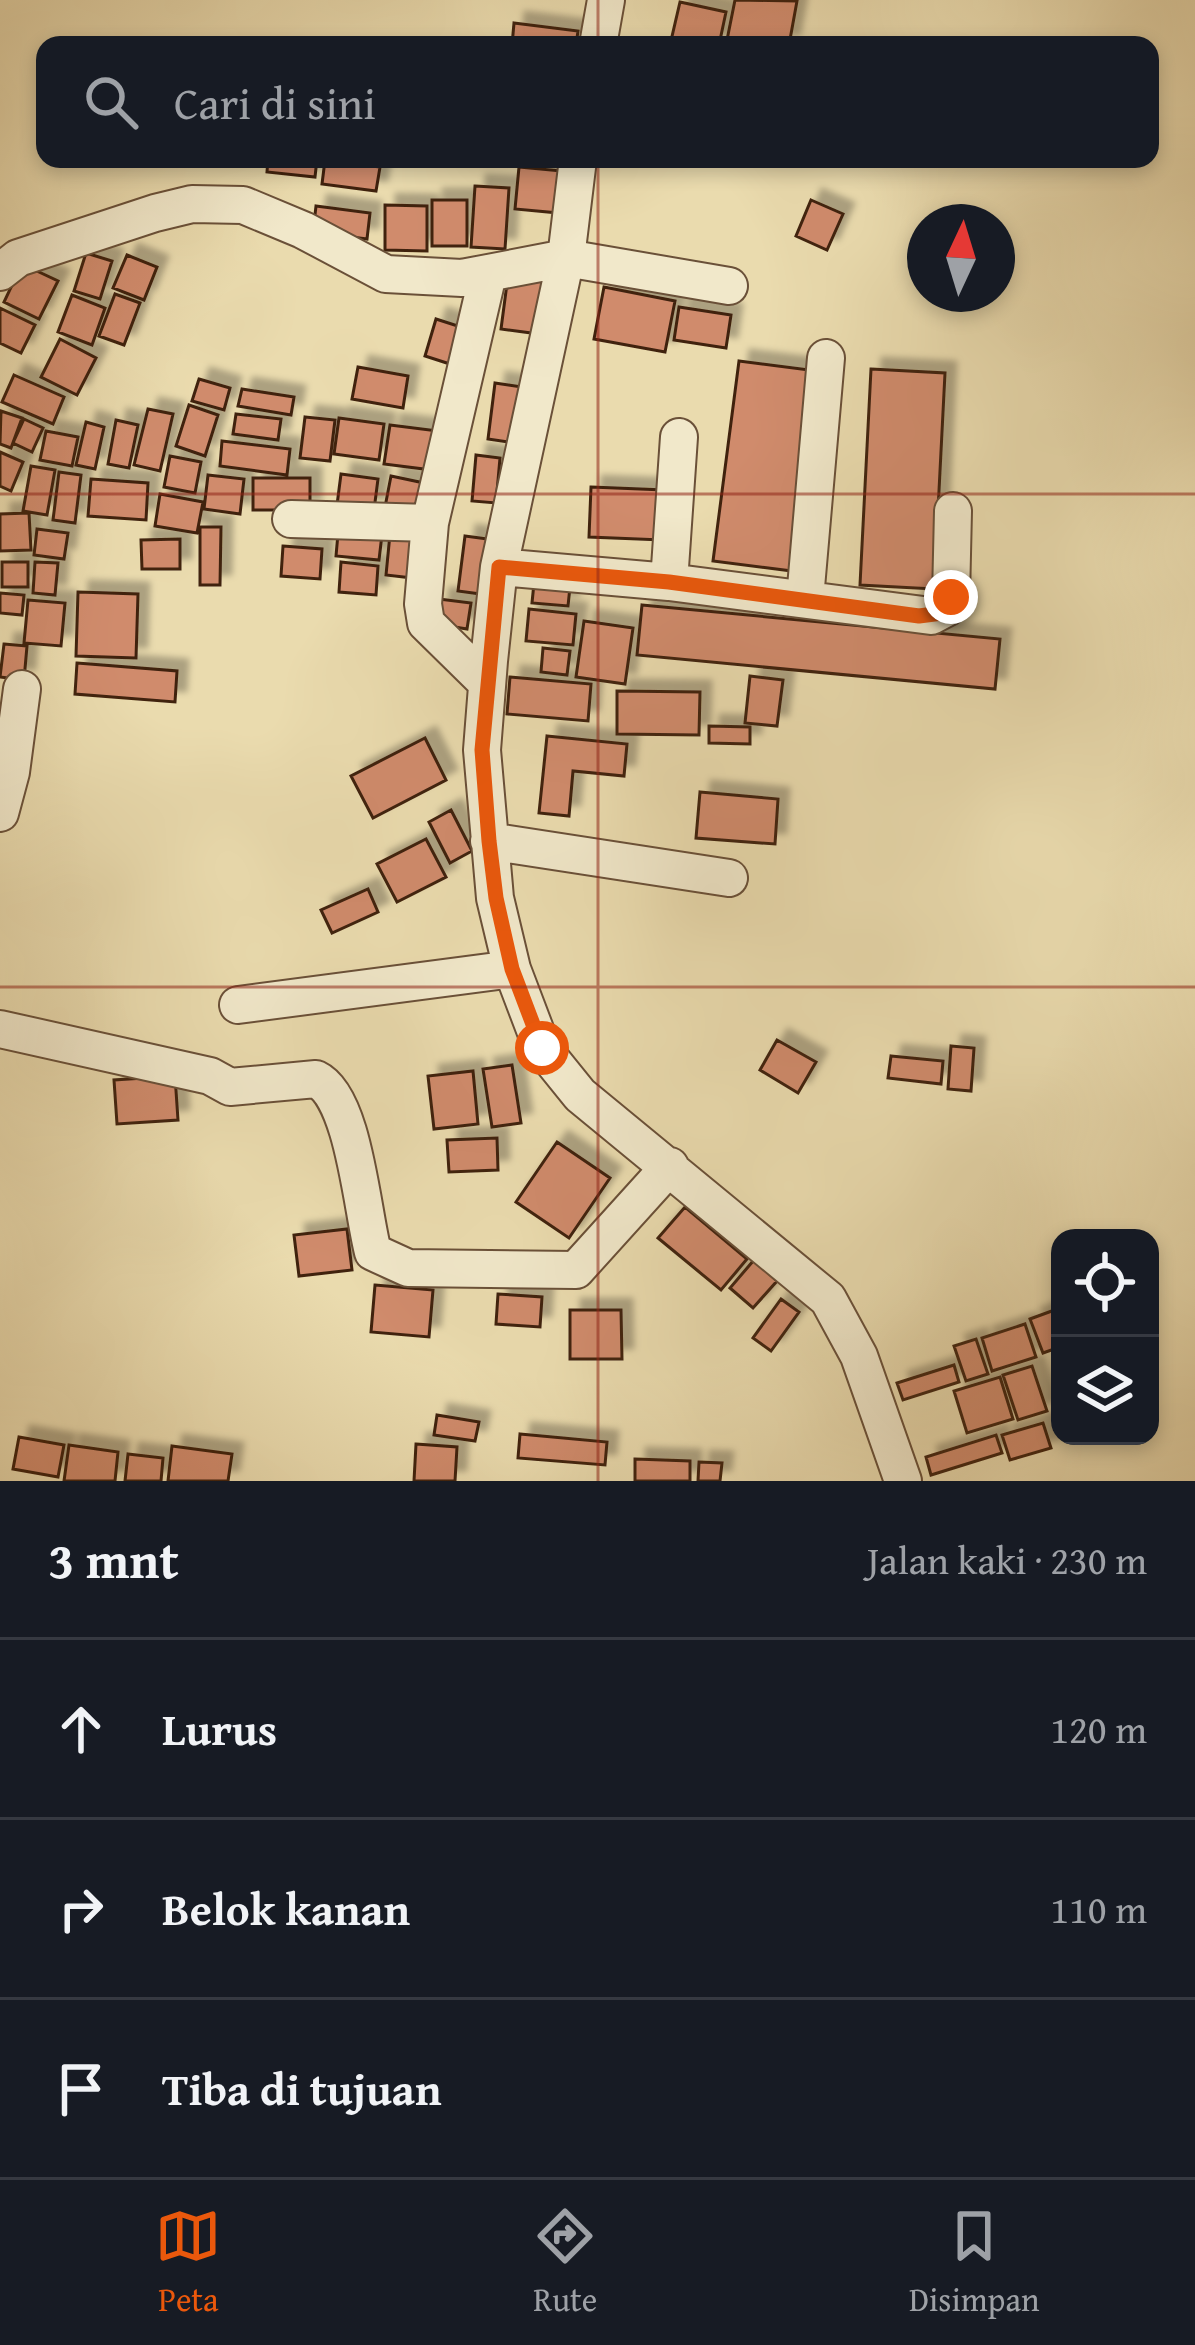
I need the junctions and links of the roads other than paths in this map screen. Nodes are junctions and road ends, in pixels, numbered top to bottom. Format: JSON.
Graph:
{"nodes":[{"id":1,"x":606,"y":0,"type":"edge"},
{"id":2,"x":600,"y":36,"type":"edge"},
{"id":3,"x":577,"y":168,"type":"edge"},
{"id":4,"x":566,"y":258,"type":"junction"},
{"id":5,"x":0,"y":272,"type":"edge"},
{"id":6,"x":488,"y":274,"type":"junction"},
{"id":7,"x":729,"y":286,"type":"dead end"},
{"id":8,"x":826,"y":358,"type":"dead end"},
{"id":9,"x":679,"y":437,"type":"dead end"},
{"id":10,"x":953,"y":511,"type":"dead end"},
{"id":11,"x":291,"y":519,"type":"dead end"},
{"id":12,"x":430,"y":523,"type":"junction"},
{"id":13,"x":499,"y":567,"type":"junction"},
{"id":14,"x":669,"y":582,"type":"junction"},
{"id":15,"x":805,"y":599,"type":"junction"},
{"id":16,"x":487,"y":683,"type":"junction"},
{"id":17,"x":22,"y":688,"type":"dead end"},
{"id":18,"x":0,"y":813,"type":"edge"},
{"id":19,"x":489,"y":841,"type":"junction"},
{"id":20,"x":729,"y":878,"type":"dead end"},
{"id":21,"x":512,"y":969,"type":"junction"},
{"id":22,"x":238,"y":1005,"type":"dead end"},
{"id":23,"x":0,"y":1029,"type":"edge"},
{"id":24,"x":670,"y":1166,"type":"junction"},
{"id":25,"x":904,"y":1481,"type":"edge"}],
"edges":[{"from":1,"to":2,"type":"street"},
{"from":3,"to":4,"type":"street"},
{"from":4,"to":6,"type":"street"},
{"from":4,"to":7,"type":"street"},
{"from":4,"to":13,"type":"street"},
{"from":5,"to":6,"type":"street"},
{"from":6,"to":12,"type":"street"},
{"from":8,"to":15,"type":"street"},
{"from":9,"to":14,"type":"street"},
{"from":10,"to":15,"type":"street"},
{"from":11,"to":12,"type":"street"},
{"from":12,"to":16,"type":"street"},
{"from":13,"to":14,"type":"street"},
{"from":13,"to":16,"type":"street"},
{"from":14,"to":15,"type":"street"},
{"from":16,"to":19,"type":"street"},
{"from":17,"to":18,"type":"street"},
{"from":19,"to":20,"type":"street"},
{"from":19,"to":21,"type":"street"},
{"from":21,"to":22,"type":"street"},
{"from":21,"to":24,"type":"street"},
{"from":23,"to":24,"type":"street"},
{"from":24,"to":25,"type":"street"}]}
